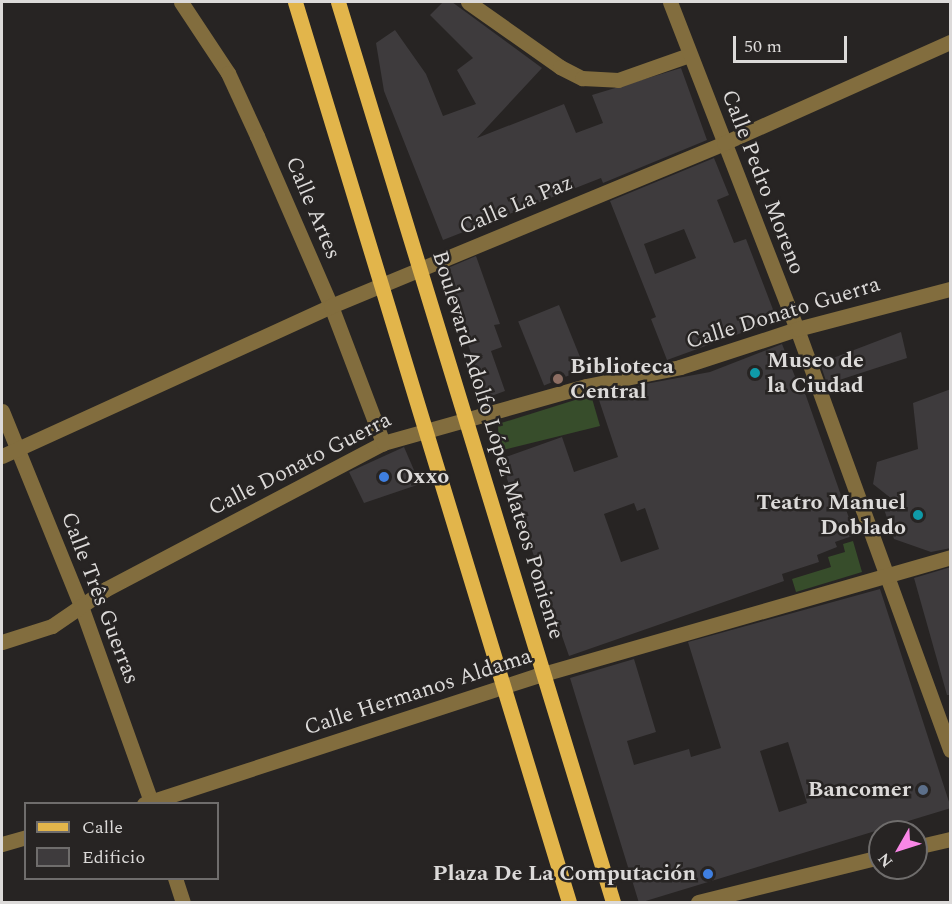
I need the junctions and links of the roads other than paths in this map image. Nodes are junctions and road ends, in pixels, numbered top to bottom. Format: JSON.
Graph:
{"nodes":[{"id":1,"x":181,"y":2,"type":"edge"},
{"id":2,"x":295,"y":2,"type":"edge"},
{"id":3,"x":338,"y":2,"type":"edge"},
{"id":4,"x":468,"y":2,"type":"edge"},
{"id":5,"x":670,"y":2,"type":"edge"},
{"id":6,"x":951,"y":42,"type":"edge"},
{"id":7,"x":689,"y":55,"type":"junction"},
{"id":8,"x":724,"y":143,"type":"junction"},
{"id":9,"x":419,"y":269,"type":"junction"},
{"id":10,"x":381,"y":286,"type":"junction"},
{"id":11,"x":951,"y":289,"type":"edge"},
{"id":12,"x":331,"y":306,"type":"junction"},
{"id":13,"x":796,"y":329,"type":"junction"},
{"id":14,"x":2,"y":411,"type":"edge"},
{"id":15,"x":469,"y":420,"type":"junction"},
{"id":16,"x":425,"y":430,"type":"junction"},
{"id":17,"x":383,"y":443,"type":"junction"},
{"id":18,"x":16,"y":449,"type":"junction"},
{"id":19,"x":2,"y":456,"type":"edge"},
{"id":20,"x":951,"y":557,"type":"edge"},
{"id":21,"x":887,"y":576,"type":"junction"},
{"id":22,"x":81,"y":606,"type":"junction"},
{"id":23,"x":2,"y":642,"type":"edge"},
{"id":24,"x":545,"y":674,"type":"junction"},
{"id":25,"x":505,"y":687,"type":"junction"},
{"id":26,"x":951,"y":750,"type":"edge"},
{"id":27,"x":149,"y":802,"type":"edge"},
{"id":28,"x":152,"y":802,"type":"edge"},
{"id":29,"x":24,"y":838,"type":"edge"},
{"id":30,"x":951,"y":839,"type":"edge"},
{"id":31,"x":2,"y":844,"type":"edge"},
{"id":32,"x":928,"y":845,"type":"edge"},
{"id":33,"x":868,"y":859,"type":"edge"},
{"id":34,"x":175,"y":880,"type":"edge"},
{"id":35,"x":183,"y":903,"type":"edge"},
{"id":36,"x":569,"y":903,"type":"edge"},
{"id":37,"x":613,"y":903,"type":"edge"},
{"id":38,"x":698,"y":903,"type":"edge"}],
"edges":[{"from":1,"to":12,"type":"street","name":"Calle Artes"},
{"from":2,"to":10,"type":"main road"},
{"from":3,"to":9,"type":"main road","name":"Boulevard Adolfo López Mateos Poniente"},
{"from":4,"to":7,"type":"street"},
{"from":5,"to":7,"type":"street","name":"Calle Pedro Moreno"},
{"from":6,"to":8,"type":"street","name":"Calle La Paz"},
{"from":7,"to":8,"type":"street","name":"Calle Pedro Moreno"},
{"from":8,"to":9,"type":"street","name":"Calle La Paz"},
{"from":8,"to":13,"type":"street","name":"Calle Pedro Moreno"},
{"from":9,"to":10,"type":"street","name":"Calle La Paz"},
{"from":9,"to":15,"type":"main road","name":"Boulevard Adolfo López Mateos Poniente"},
{"from":10,"to":12,"type":"street","name":"Calle La Paz"},
{"from":10,"to":16,"type":"main road"},
{"from":11,"to":13,"type":"street","name":"Calle Donato Guerra"},
{"from":12,"to":17,"type":"street","name":"Calle Artes"},
{"from":12,"to":18,"type":"street","name":"Calle La Paz"},
{"from":13,"to":15,"type":"street","name":"Calle Donato Guerra"},
{"from":13,"to":21,"type":"street","name":"Calle Pedro Moreno"},
{"from":14,"to":18,"type":"street","name":"Calle Três Guerras"},
{"from":15,"to":16,"type":"street","name":"Calle Donato Guerra"},
{"from":15,"to":24,"type":"main road","name":"Boulevard Adolfo López Mateos Poniente"},
{"from":16,"to":17,"type":"street","name":"Calle Donato Guerra"},
{"from":16,"to":25,"type":"main road"},
{"from":17,"to":22,"type":"street","name":"Calle Donato Guerra"},
{"from":18,"to":19,"type":"street","name":"Calle La Paz"},
{"from":18,"to":22,"type":"street","name":"Calle Três Guerras"},
{"from":20,"to":21,"type":"street","name":"Calle Hermanos Aldama"},
{"from":21,"to":24,"type":"street","name":"Calle Hermanos Aldama"},
{"from":21,"to":26,"type":"street","name":"Calle Pedro Moreno"},
{"from":22,"to":23,"type":"street","name":"Calle Donato Guerra"},
{"from":22,"to":27,"type":"street","name":"Calle Três Guerras"},
{"from":24,"to":25,"type":"street","name":"Calle Hermanos Aldama"},
{"from":24,"to":37,"type":"main road","name":"Boulevard Adolfo López Mateos Poniente"},
{"from":25,"to":28,"type":"street","name":"Calle Hermanos Aldama"},
{"from":25,"to":36,"type":"main road"},
{"from":29,"to":31,"type":"street"},
{"from":30,"to":32,"type":"street"},
{"from":33,"to":38,"type":"street"},
{"from":34,"to":35,"type":"street"}]}
